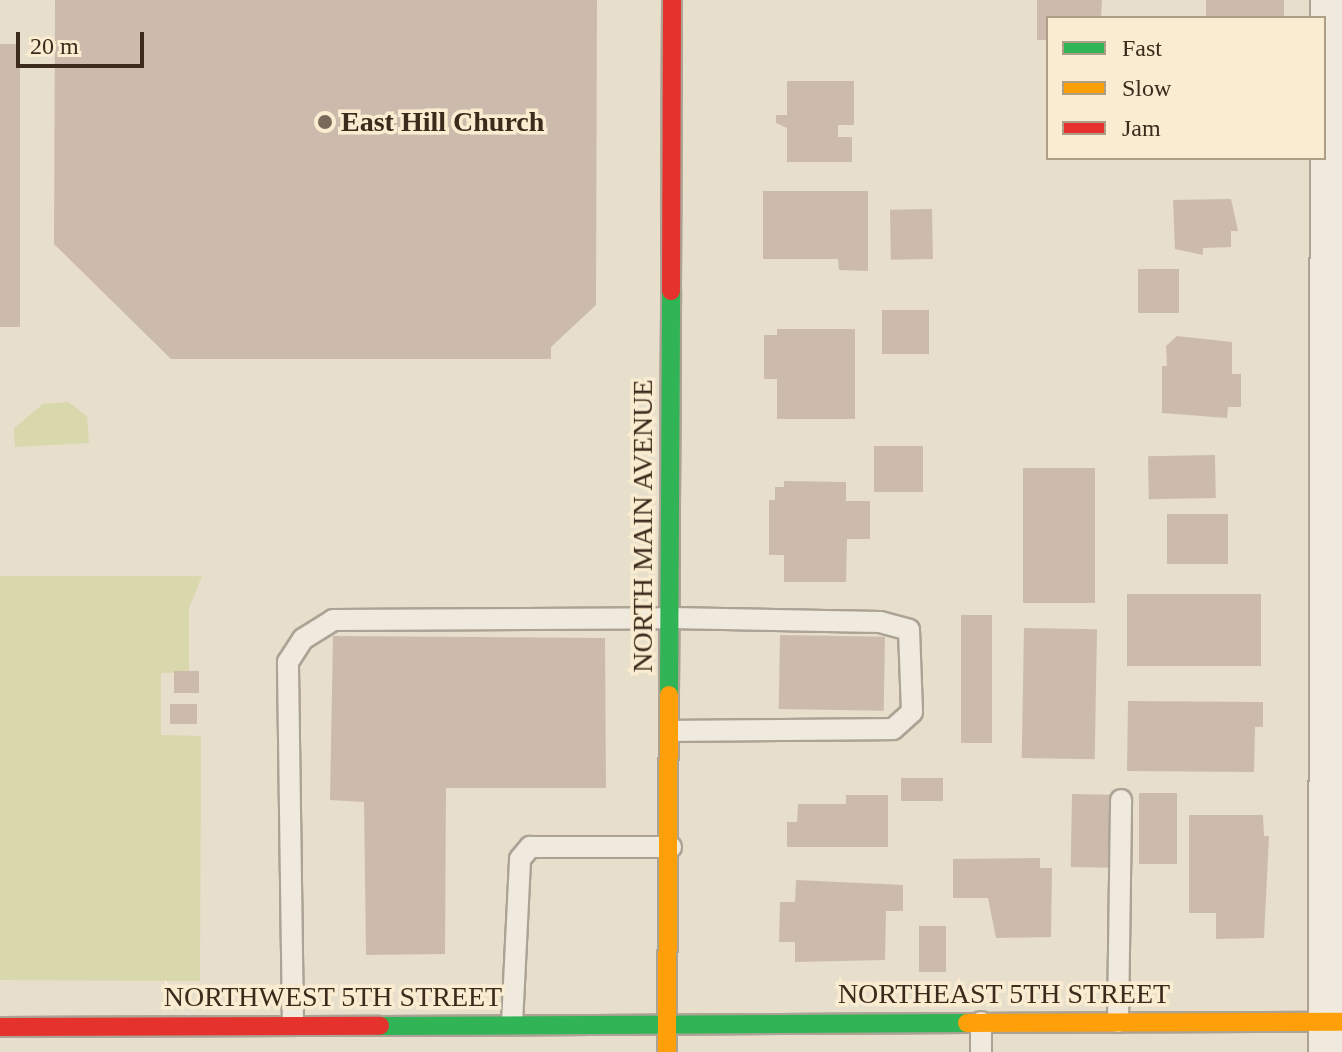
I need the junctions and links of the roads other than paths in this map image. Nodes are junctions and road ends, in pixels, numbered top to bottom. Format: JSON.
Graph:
{"nodes":[{"id":1,"x":672,"y":0,"type":"edge"},
{"id":2,"x":1332,"y":0,"type":"edge"},
{"id":3,"x":671,"y":618,"type":"junction"},
{"id":4,"x":671,"y":731,"type":"junction"},
{"id":5,"x":1121,"y":800,"type":"dead end"},
{"id":6,"x":671,"y":847,"type":"junction"},
{"id":7,"x":981,"y":1022,"type":"junction"},
{"id":8,"x":1112,"y":1022,"type":"junction"},
{"id":9,"x":666,"y":1023,"type":"junction"},
{"id":10,"x":901,"y":1023,"type":"junction"},
{"id":11,"x":474,"y":1024,"type":"junction"},
{"id":12,"x":512,"y":1024,"type":"junction"},
{"id":13,"x":293,"y":1025,"type":"junction"},
{"id":14,"x":0,"y":1027,"type":"edge"},
{"id":15,"x":42,"y":1027,"type":"junction"},
{"id":16,"x":1334,"y":1032,"type":"edge"},
{"id":17,"x":43,"y":1052,"type":"edge"},
{"id":18,"x":473,"y":1052,"type":"edge"},
{"id":19,"x":667,"y":1052,"type":"edge"},
{"id":20,"x":901,"y":1052,"type":"edge"},
{"id":21,"x":981,"y":1052,"type":"edge"},
{"id":22,"x":1107,"y":1052,"type":"edge"}],
"edges":[{"from":1,"to":3,"type":"street","name":"NORTH MAIN AVENUE"},
{"from":2,"to":16,"type":"street"},
{"from":3,"to":4,"type":"street","name":"NORTH MAIN AVENUE"},
{"from":3,"to":4,"type":"lane"},
{"from":3,"to":13,"type":"lane"},
{"from":4,"to":6,"type":"street","name":"NORTH MAIN AVENUE"},
{"from":5,"to":8,"type":"lane"},
{"from":6,"to":9,"type":"street","name":"NORTH MAIN AVENUE"},
{"from":6,"to":12,"type":"lane"},
{"from":7,"to":8,"type":"street","name":"NORTHEAST 5TH STREET"},
{"from":7,"to":10,"type":"street","name":"NORTHEAST 5TH STREET"},
{"from":7,"to":21,"type":"lane"},
{"from":8,"to":16,"type":"street","name":"NORTHEAST 5TH STREET"},
{"from":8,"to":22,"type":"lane"},
{"from":9,"to":10,"type":"street","name":"NORTHEAST 5TH STREET"},
{"from":9,"to":12,"type":"street","name":"NORTHWEST 5TH STREET"},
{"from":9,"to":19,"type":"street","name":"NORTH MAIN AVENUE"},
{"from":10,"to":20,"type":"lane"},
{"from":11,"to":12,"type":"street","name":"NORTHWEST 5TH STREET"},
{"from":11,"to":13,"type":"street","name":"NORTHWEST 5TH STREET"},
{"from":11,"to":18,"type":"lane"},
{"from":13,"to":15,"type":"street","name":"NORTHWEST 5TH STREET"},
{"from":14,"to":15,"type":"street","name":"NORTHWEST 5TH STREET"},
{"from":15,"to":17,"type":"lane"}]}
